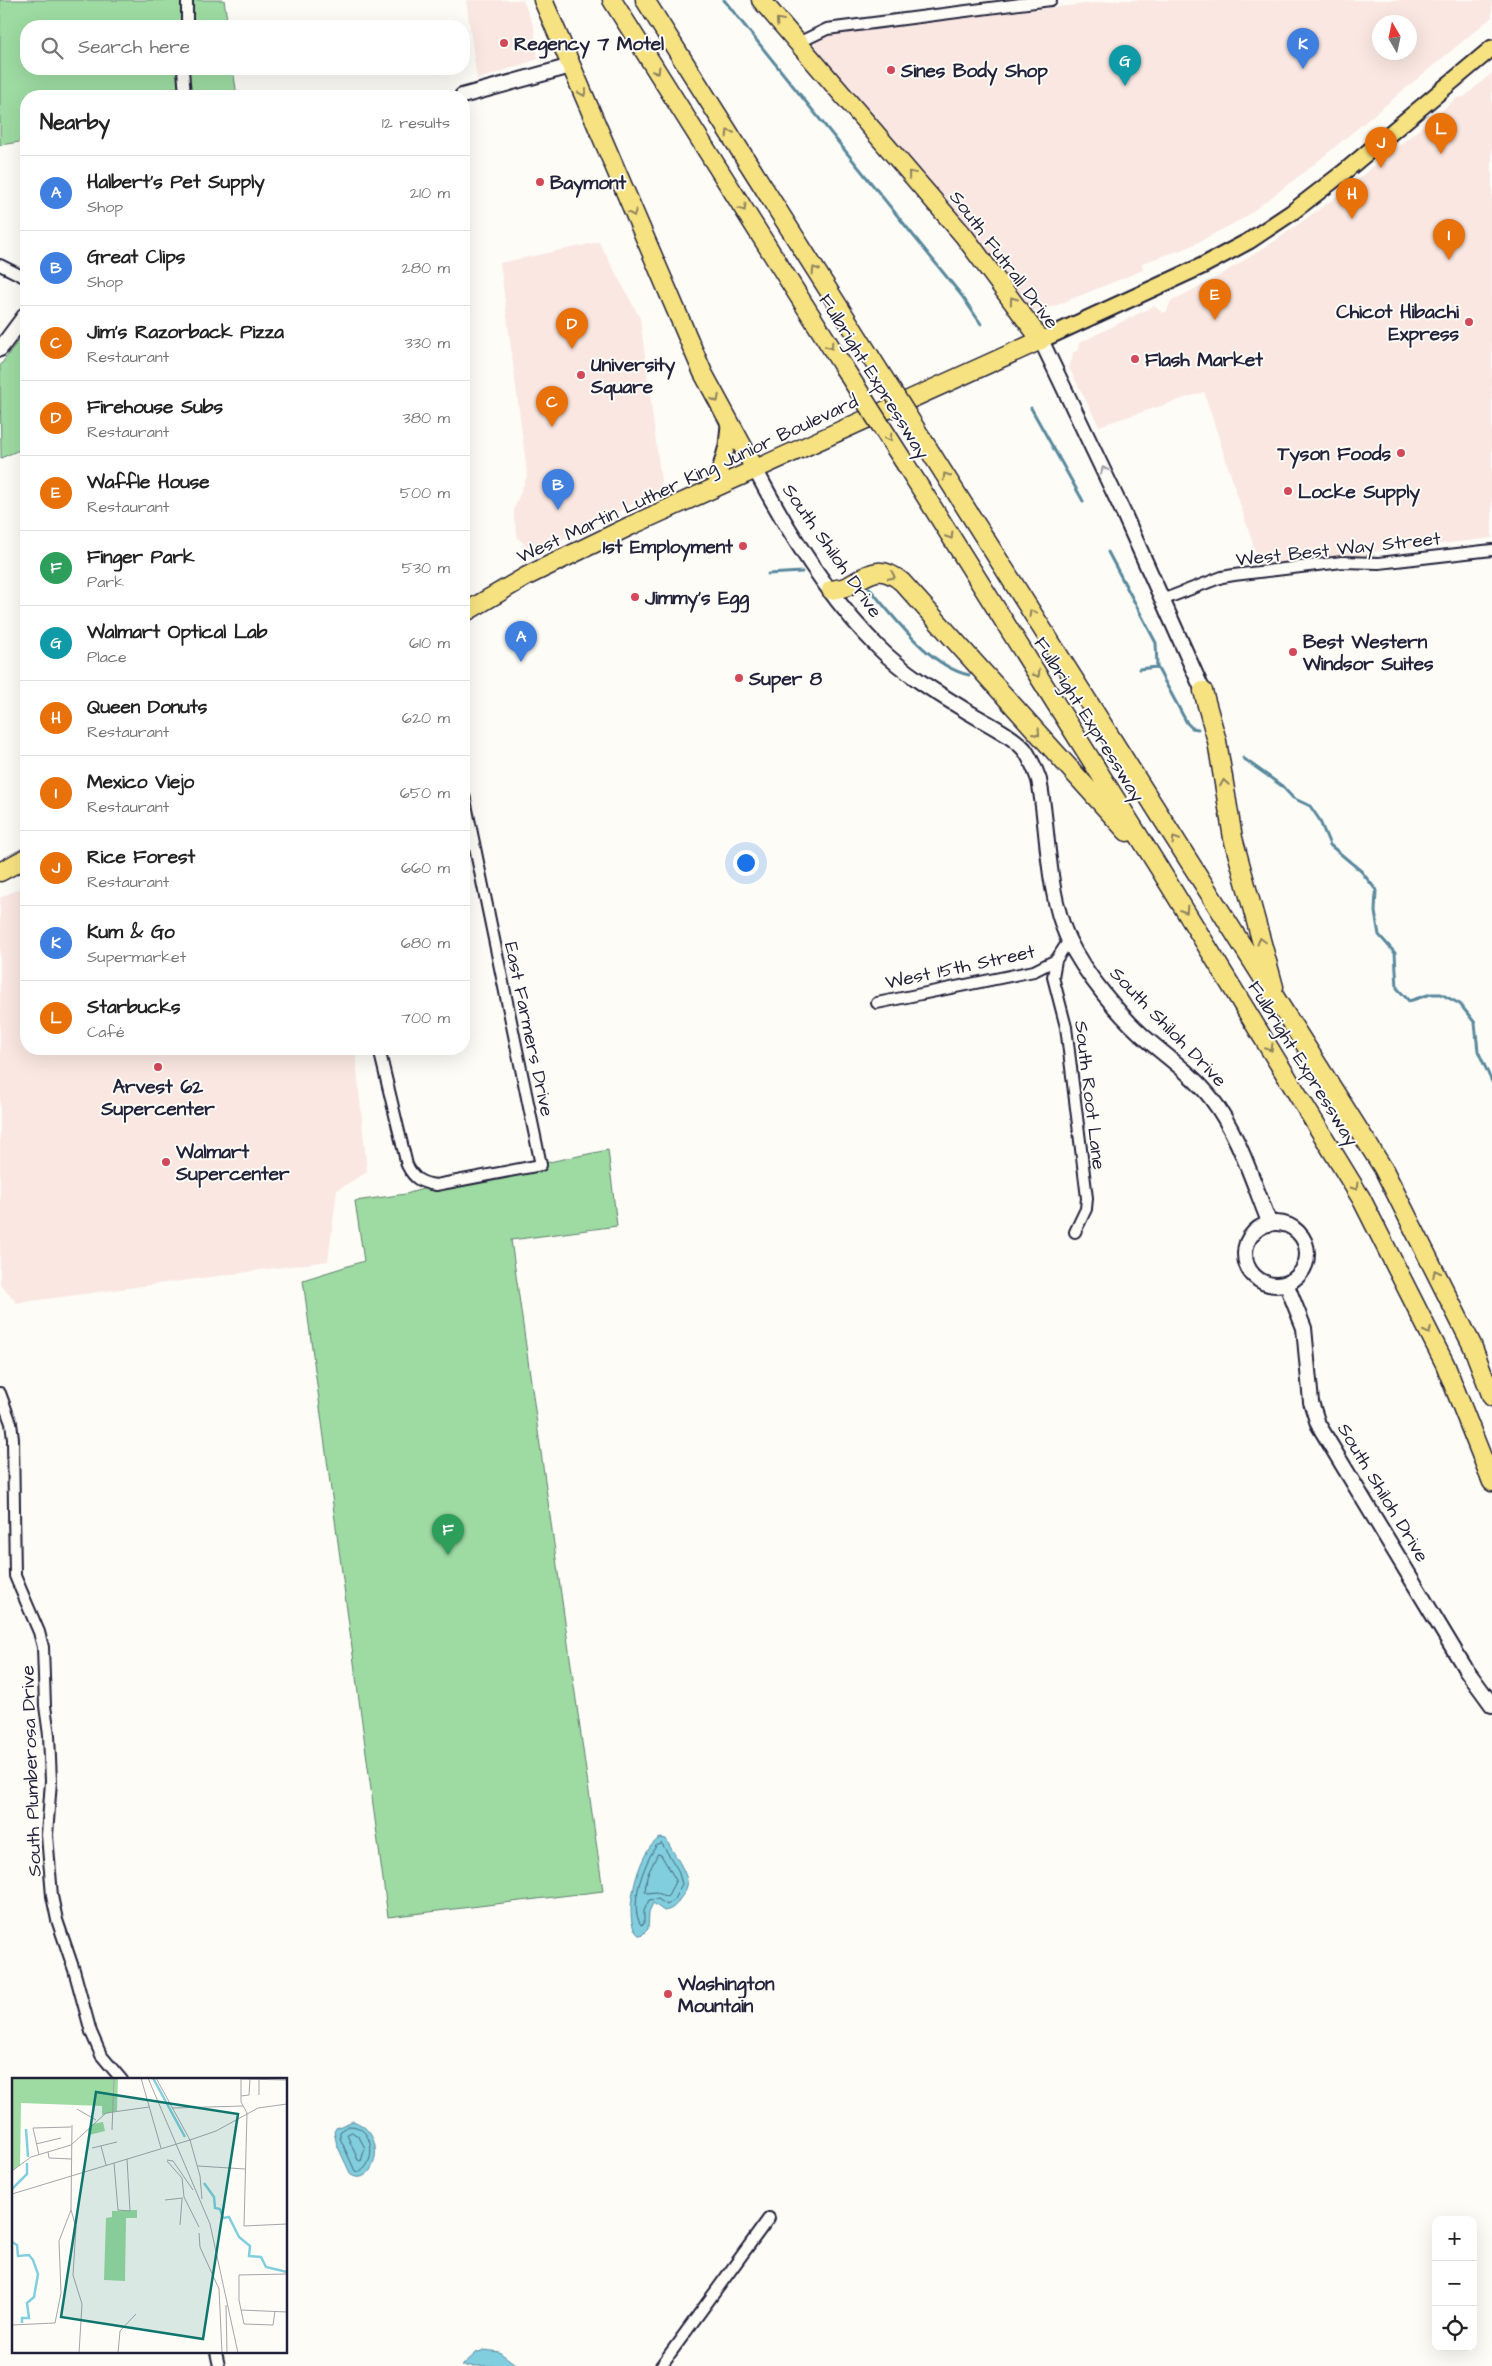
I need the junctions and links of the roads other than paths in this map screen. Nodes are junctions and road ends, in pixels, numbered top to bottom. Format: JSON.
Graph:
{"nodes":[{"id":1,"x":187,"y":0,"type":"edge"},
{"id":2,"x":543,"y":0,"type":"edge"},
{"id":3,"x":612,"y":0,"type":"edge"},
{"id":4,"x":645,"y":0,"type":"edge"},
{"id":5,"x":761,"y":0,"type":"edge"},
{"id":6,"x":1051,"y":0,"type":"edge"},
{"id":7,"x":187,"y":20,"type":"edge"},
{"id":8,"x":798,"y":43,"type":"junction"},
{"id":9,"x":1492,"y":48,"type":"edge"},
{"id":10,"x":571,"y":66,"type":"junction"},
{"id":11,"x":183,"y":75,"type":"edge"},
{"id":12,"x":184,"y":90,"type":"edge"},
{"id":13,"x":470,"y":94,"type":"edge"},
{"id":14,"x":0,"y":265,"type":"edge"},
{"id":15,"x":20,"y":275,"type":"edge"},
{"id":16,"x":20,"y":322,"type":"edge"},
{"id":17,"x":1041,"y":340,"type":"junction"},
{"id":18,"x":0,"y":348,"type":"edge"},
{"id":19,"x":729,"y":425,"type":"junction"},
{"id":20,"x":755,"y":469,"type":"junction"},
{"id":21,"x":715,"y":488,"type":"junction"},
{"id":22,"x":1492,"y":550,"type":"edge"},
{"id":23,"x":831,"y":590,"type":"junction"},
{"id":24,"x":1162,"y":600,"type":"junction"},
{"id":25,"x":470,"y":609,"type":"edge"},
{"id":26,"x":1203,"y":691,"type":"joint"},
{"id":27,"x":470,"y":824,"type":"edge"},
{"id":28,"x":20,"y":861,"type":"edge"},
{"id":29,"x":1159,"y":868,"type":"junction"},
{"id":30,"x":0,"y":872,"type":"edge"},
{"id":31,"x":1069,"y":940,"type":"junction"},
{"id":32,"x":1056,"y":960,"type":"junction"},
{"id":33,"x":877,"y":1002,"type":"dead end"},
{"id":34,"x":1279,"y":1005,"type":"junction"},
{"id":35,"x":380,"y":1055,"type":"edge"},
{"id":36,"x":1270,"y":1224,"type":"junction"},
{"id":37,"x":1075,"y":1232,"type":"dead end"},
{"id":38,"x":1286,"y":1283,"type":"junction"},
{"id":39,"x":0,"y":1393,"type":"edge"},
{"id":40,"x":1492,"y":1397,"type":"edge"},
{"id":41,"x":1492,"y":1482,"type":"edge"},
{"id":42,"x":1492,"y":1705,"type":"edge"},
{"id":43,"x":120,"y":2078,"type":"edge"},
{"id":44,"x":769,"y":2218,"type":"dead end"},
{"id":45,"x":661,"y":2366,"type":"edge"}],
"edges":[{"from":1,"to":7,"type":"street"},
{"from":2,"to":10,"type":"highway","name":"South Shiloh Drive"},
{"from":3,"to":29,"type":"highway","name":"Fulbright Expressway","one_way":true,"bridge":true},
{"from":34,"to":4,"type":"highway","name":"Fulbright Expressway","one_way":true,"bridge":true},
{"from":8,"to":5,"type":"highway","name":"South Futrall Drive","one_way":true},
{"from":6,"to":8,"type":"street"},
{"from":17,"to":8,"type":"highway","name":"South Futrall Drive","one_way":true},
{"from":9,"to":17,"type":"main road","name":"West Martin Luther King Junior Boulevard"},
{"from":10,"to":13,"type":"street"},
{"from":10,"to":19,"type":"highway","name":"South Shiloh Drive","one_way":true},
{"from":11,"to":12,"type":"street"},
{"from":14,"to":15,"type":"street"},
{"from":16,"to":18,"type":"street"},
{"from":17,"to":20,"type":"highway","name":"West Martin Luther King Junior Boulevard"},
{"from":24,"to":17,"type":"street","name":"South Futrall Drive","one_way":true},
{"from":19,"to":20,"type":"highway","name":"South Shiloh Drive"},
{"from":19,"to":21,"type":"main road"},
{"from":20,"to":21,"type":"highway","name":"West Martin Luther King Junior Boulevard"},
{"from":20,"to":23,"type":"street","name":"South Shiloh Drive"},
{"from":21,"to":25,"type":"highway","name":"West Martin Luther King Junior Boulevard"},
{"from":22,"to":24,"type":"street","name":"West Best Way Street"},
{"from":23,"to":29,"type":"highway","one_way":true},
{"from":23,"to":31,"type":"street","name":"South Shiloh Drive"},
{"from":24,"to":26,"type":"street","name":"South Futrall Drive"},
{"from":34,"to":26,"type":"highway","one_way":true},
{"from":27,"to":35,"type":"street","name":"East Farmers Drive"},
{"from":28,"to":30,"type":"highway"},
{"from":29,"to":41,"type":"highway","name":"Fulbright Expressway","one_way":true},
{"from":31,"to":32,"type":"street","name":"West 15th Street"},
{"from":31,"to":36,"type":"street","name":"South Shiloh Drive"},
{"from":32,"to":33,"type":"street","name":"West 15th Street"},
{"from":32,"to":37,"type":"street","name":"South Root Lane"},
{"from":40,"to":34,"type":"highway","name":"Fulbright Expressway","one_way":true},
{"from":36,"to":38,"type":"street"},
{"from":36,"to":38,"type":"street"},
{"from":38,"to":42,"type":"street","name":"South Shiloh Drive"},
{"from":39,"to":43,"type":"street","name":"South Plumberosa Drive"},
{"from":44,"to":45,"type":"street"}]}
